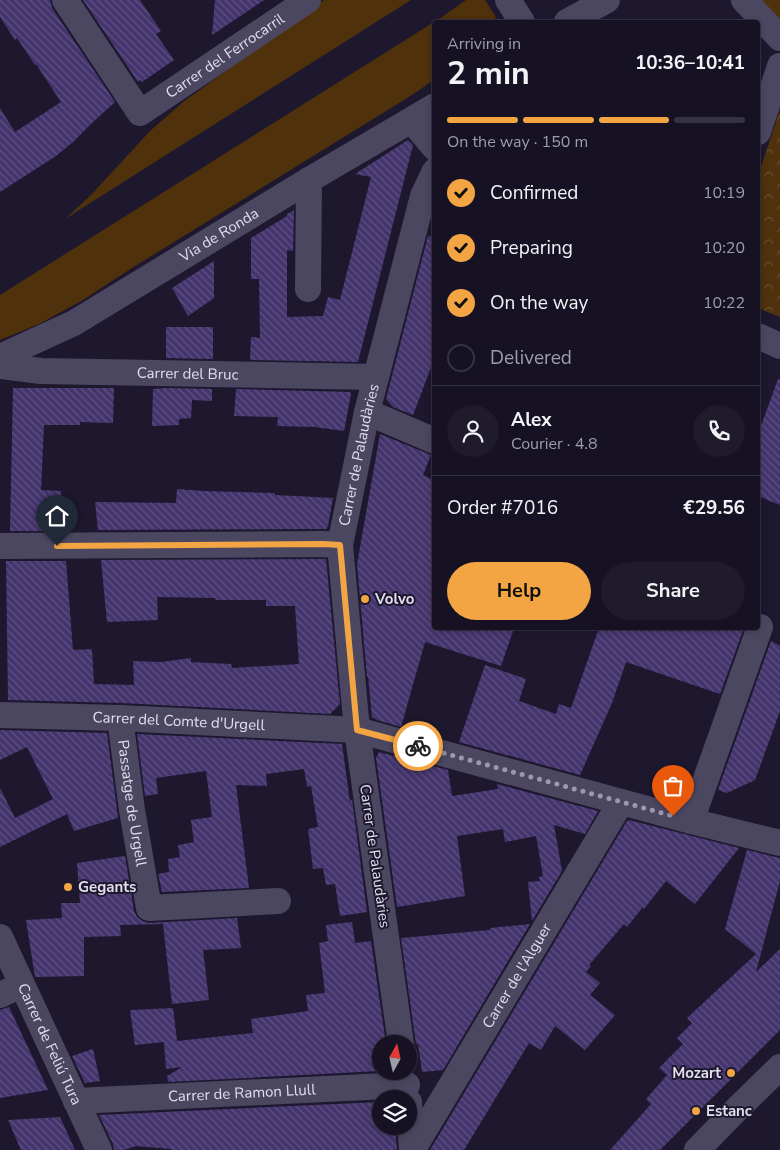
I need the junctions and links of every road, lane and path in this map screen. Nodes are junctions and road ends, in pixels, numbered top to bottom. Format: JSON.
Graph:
{"nodes":[{"id":1,"x":65,"y":0,"type":"edge"},
{"id":2,"x":308,"y":0,"type":"edge"},
{"id":3,"x":606,"y":0,"type":"edge"},
{"id":4,"x":744,"y":0,"type":"edge"},
{"id":5,"x":571,"y":20,"type":"edge"},
{"id":6,"x":780,"y":38,"type":"edge"},
{"id":7,"x":780,"y":66,"type":"edge"},
{"id":8,"x":432,"y":108,"type":"edge"},
{"id":9,"x":412,"y":121,"type":"junction"},
{"id":10,"x":760,"y":126,"type":"edge"},
{"id":11,"x":432,"y":144,"type":"edge"},
{"id":12,"x":309,"y":180,"type":"junction"},
{"id":13,"x":432,"y":184,"type":"edge"},
{"id":14,"x":429,"y":198,"type":"edge"},
{"id":15,"x":308,"y":289,"type":"dead end"},
{"id":16,"x":760,"y":337,"type":"edge"},
{"id":17,"x":780,"y":346,"type":"edge"},
{"id":18,"x":0,"y":357,"type":"edge"},
{"id":19,"x":0,"y":366,"type":"edge"},
{"id":20,"x":376,"y":377,"type":"junction"},
{"id":21,"x":367,"y":412,"type":"junction"},
{"id":22,"x":432,"y":439,"type":"edge"},
{"id":23,"x":340,"y":545,"type":"junction"},
{"id":24,"x":0,"y":546,"type":"edge"},
{"id":25,"x":759,"y":630,"type":"edge"},
{"id":26,"x":0,"y":715,"type":"edge"},
{"id":27,"x":120,"y":718,"type":"junction"},
{"id":28,"x":357,"y":730,"type":"junction"},
{"id":29,"x":621,"y":802,"type":"junction"},
{"id":30,"x":691,"y":821,"type":"junction"},
{"id":31,"x":780,"y":843,"type":"edge"},
{"id":32,"x":278,"y":902,"type":"dead end"},
{"id":33,"x":0,"y":937,"type":"edge"},
{"id":34,"x":11,"y":990,"type":"edge"},
{"id":35,"x":401,"y":1035,"type":"edge"},
{"id":36,"x":780,"y":1066,"type":"edge"},
{"id":37,"x":408,"y":1089,"type":"edge"},
{"id":38,"x":76,"y":1101,"type":"junction"},
{"id":39,"x":99,"y":1150,"type":"edge"},
{"id":40,"x":412,"y":1150,"type":"edge"},
{"id":41,"x":698,"y":1150,"type":"edge"}],
"edges":[{"from":1,"to":2,"type":"street","name":"Carrer del Ferrocarril"},
{"from":3,"to":5,"type":"street"},
{"from":4,"to":6,"type":"street"},
{"from":7,"to":10,"type":"street"},
{"from":8,"to":9,"type":"street","name":"Via de Ronda"},
{"from":9,"to":11,"type":"street"},
{"from":9,"to":12,"type":"street","name":"Via de Ronda"},
{"from":12,"to":15,"type":"street"},
{"from":12,"to":18,"type":"street","name":"Via de Ronda"},
{"from":13,"to":14,"type":"street","name":"Carrer de Palaudàries"},
{"from":14,"to":20,"type":"street","name":"Carrer de Palaudàries"},
{"from":16,"to":17,"type":"street"},
{"from":19,"to":20,"type":"street","name":"Carrer del Bruc"},
{"from":20,"to":21,"type":"street","name":"Carrer de Palaudàries"},
{"from":21,"to":22,"type":"street"},
{"from":21,"to":23,"type":"street","name":"Carrer de Palaudàries"},
{"from":23,"to":24,"type":"street"},
{"from":23,"to":28,"type":"street","name":"Carrer de Palaudàries"},
{"from":25,"to":30,"type":"street"},
{"from":26,"to":27,"type":"street","name":"Carrer del Comte d'Urgell"},
{"from":27,"to":28,"type":"street","name":"Carrer del Comte d'Urgell"},
{"from":27,"to":32,"type":"street","name":"Passatge de Urgell"},
{"from":28,"to":29,"type":"street","name":"Carrer del Comte d'Urgell"},
{"from":28,"to":35,"type":"street","name":"Carrer de Palaudàries"},
{"from":29,"to":30,"type":"street","name":"Carrer del Comte d'Urgell"},
{"from":29,"to":40,"type":"street","name":"Carrer de l'Alguer"},
{"from":30,"to":31,"type":"street","name":"Carrer del Comte d'Urgell"},
{"from":33,"to":34,"type":"street","name":"Carrer de Feliú Tura"},
{"from":34,"to":38,"type":"street","name":"Carrer de Feliú Tura"},
{"from":36,"to":41,"type":"street"},
{"from":37,"to":38,"type":"street","name":"Carrer de Ramon Llull"},
{"from":37,"to":40,"type":"street"},
{"from":38,"to":39,"type":"street","name":"Carrer de Feliú Tura"}]}
